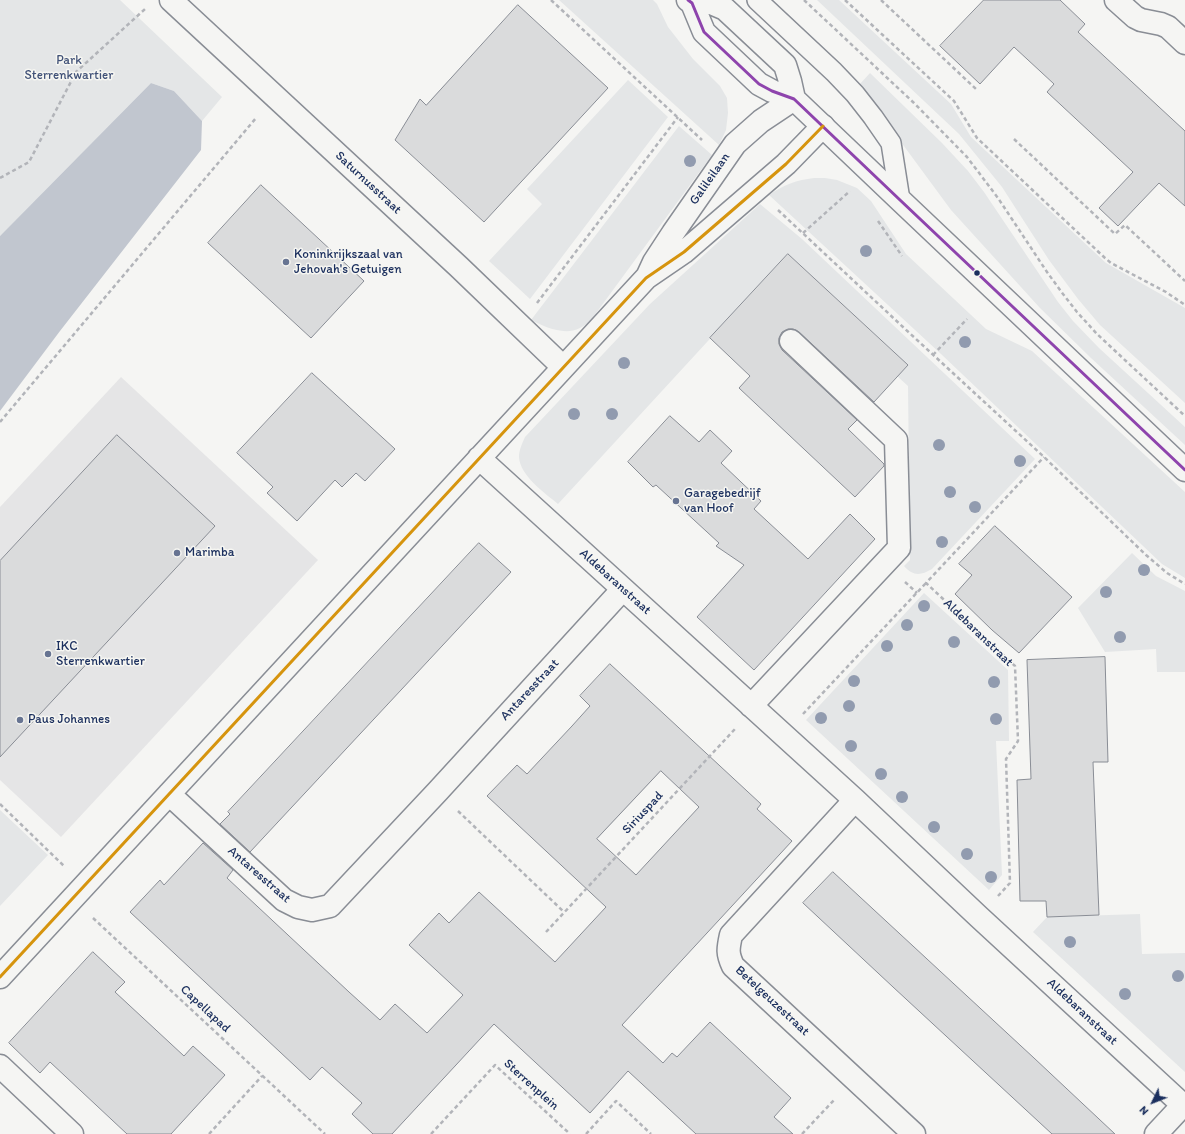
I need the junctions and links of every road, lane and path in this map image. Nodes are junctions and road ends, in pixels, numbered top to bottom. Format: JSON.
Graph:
{"nodes":[{"id":1,"x":171,"y":0,"type":"edge"},
{"id":2,"x":551,"y":0,"type":"edge"},
{"id":3,"x":757,"y":0,"type":"edge"},
{"id":4,"x":804,"y":0,"type":"edge"},
{"id":5,"x":845,"y":0,"type":"edge"},
{"id":6,"x":881,"y":0,"type":"edge"},
{"id":7,"x":1116,"y":0,"type":"edge"},
{"id":8,"x":692,"y":1,"type":"edge"},
{"id":9,"x":149,"y":5,"type":"dead end"},
{"id":10,"x":1185,"y":43,"type":"edge"},
{"id":11,"x":976,"y":89,"type":"dead end"},
{"id":12,"x":274,"y":96,"type":"junction"},
{"id":13,"x":794,"y":99,"type":"junction"},
{"id":14,"x":678,"y":117,"type":"junction"},
{"id":15,"x":823,"y":126,"type":"junction"},
{"id":16,"x":1014,"y":139,"type":"dead end"},
{"id":17,"x":723,"y":160,"type":"junction"},
{"id":18,"x":0,"y":178,"type":"edge"},
{"id":19,"x":756,"y":189,"type":"junction"},
{"id":20,"x":851,"y":190,"type":"dead end"},
{"id":21,"x":900,"y":200,"type":"junction"},
{"id":22,"x":876,"y":218,"type":"dead end"},
{"id":23,"x":803,"y":234,"type":"junction"},
{"id":24,"x":902,"y":256,"type":"dead end"},
{"id":25,"x":646,"y":278,"type":"junction"},
{"id":26,"x":1185,"y":281,"type":"edge"},
{"id":27,"x":1185,"y":305,"type":"edge"},
{"id":28,"x":967,"y":318,"type":"dead end"},
{"id":29,"x":519,"y":325,"type":"junction"},
{"id":30,"x":791,"y":341,"type":"dead end"},
{"id":31,"x":933,"y":354,"type":"junction"},
{"id":32,"x":563,"y":367,"type":"junction"},
{"id":33,"x":1185,"y":416,"type":"edge"},
{"id":34,"x":0,"y":422,"type":"edge"},
{"id":35,"x":479,"y":458,"type":"junction"},
{"id":36,"x":1044,"y":458,"type":"junction"},
{"id":37,"x":1185,"y":470,"type":"edge"},
{"id":38,"x":926,"y":583,"type":"junction"},
{"id":39,"x":1185,"y":584,"type":"edge"},
{"id":40,"x":623,"y":589,"type":"junction"},
{"id":41,"x":752,"y":707,"type":"junction"},
{"id":42,"x":784,"y":735,"type":"junction"},
{"id":43,"x":438,"y":791,"type":"junction"},
{"id":44,"x":169,"y":794,"type":"junction"},
{"id":45,"x":855,"y":800,"type":"junction"},
{"id":46,"x":0,"y":804,"type":"edge"},
{"id":47,"x":78,"y":892,"type":"junction"},
{"id":48,"x":564,"y":912,"type":"junction"},
{"id":49,"x":979,"y":917,"type":"junction"},
{"id":50,"x":546,"y":932,"type":"dead end"},
{"id":51,"x":0,"y":977,"type":"edge"},
{"id":52,"x":0,"y":1066,"type":"edge"},
{"id":53,"x":262,"y":1076,"type":"junction"},
{"id":54,"x":855,"y":1079,"type":"junction"},
{"id":55,"x":1184,"y":1106,"type":"edge"},
{"id":56,"x":72,"y":1134,"type":"edge"},
{"id":57,"x":208,"y":1134,"type":"edge"},
{"id":58,"x":325,"y":1134,"type":"edge"},
{"id":59,"x":431,"y":1134,"type":"edge"},
{"id":60,"x":570,"y":1134,"type":"edge"},
{"id":61,"x":586,"y":1134,"type":"edge"},
{"id":62,"x":651,"y":1134,"type":"edge"},
{"id":63,"x":802,"y":1134,"type":"edge"},
{"id":64,"x":914,"y":1134,"type":"edge"},
{"id":65,"x":1156,"y":1134,"type":"edge"}],
"edges":[{"from":1,"to":12,"type":"street","name":"Saturnusstraat"},
{"from":2,"to":14,"type":"path"},
{"from":3,"to":21,"type":"lane"},
{"from":4,"to":33,"type":"path"},
{"from":5,"to":27,"type":"path"},
{"from":6,"to":11,"type":"path"},
{"from":7,"to":10,"type":"street"},
{"from":8,"to":13,"type":"street"},
{"from":8,"to":13,"type":"street"},
{"from":9,"to":18,"type":"path"},
{"from":12,"to":29,"type":"street","name":"Saturnusstraat"},
{"from":12,"to":34,"type":"path"},
{"from":13,"to":15,"type":"street"},
{"from":13,"to":17,"type":"street","name":"Galileilaan"},
{"from":14,"to":17,"type":"path"},
{"from":14,"to":29,"type":"path"},
{"from":15,"to":19,"type":"street","name":"Galileilaan"},
{"from":15,"to":21,"type":"street"},
{"from":16,"to":26,"type":"path"},
{"from":17,"to":25,"type":"street","name":"Galileilaan"},
{"from":19,"to":23,"type":"path"},
{"from":19,"to":25,"type":"street","name":"Galileilaan"},
{"from":20,"to":23,"type":"path"},
{"from":21,"to":37,"type":"street"},
{"from":22,"to":24,"type":"path"},
{"from":23,"to":31,"type":"path"},
{"from":25,"to":32,"type":"street","name":"Galileilaan"},
{"from":28,"to":31,"type":"path"},
{"from":29,"to":32,"type":"street","name":"Saturnusstraat"},
{"from":30,"to":41,"type":"street"},
{"from":31,"to":36,"type":"path"},
{"from":32,"to":35,"type":"street","name":"Galileilaan"},
{"from":35,"to":40,"type":"street","name":"Aldebaranstraat"},
{"from":35,"to":44,"type":"street","name":"Galileilaan"},
{"from":36,"to":38,"type":"path"},
{"from":36,"to":39,"type":"path"},
{"from":38,"to":42,"type":"path"},
{"from":38,"to":49,"type":"path","name":"Aldebaranstraat"},
{"from":40,"to":41,"type":"street","name":"Aldebaranstraat"},
{"from":40,"to":43,"type":"street","name":"Antaresstraat"},
{"from":41,"to":42,"type":"street","name":"Aldebaranstraat"},
{"from":41,"to":48,"type":"path","name":"Siriuspad"},
{"from":42,"to":45,"type":"street","name":"Aldebaranstraat"},
{"from":43,"to":44,"type":"street","name":"Antaresstraat"},
{"from":43,"to":48,"type":"path"},
{"from":44,"to":47,"type":"street","name":"Galileilaan"},
{"from":45,"to":49,"type":"street","name":"Aldebaranstraat"},
{"from":45,"to":54,"type":"street","name":"Betelgeuzestraat"},
{"from":46,"to":47,"type":"path","name":"Capellapad"},
{"from":47,"to":51,"type":"street","name":"Galileilaan"},
{"from":47,"to":53,"type":"path","name":"Capellapad"},
{"from":48,"to":50,"type":"path","name":"Siriuspad"},
{"from":49,"to":55,"type":"street","name":"Aldebaranstraat"},
{"from":52,"to":56,"type":"street"},
{"from":53,"to":57,"type":"path"},
{"from":53,"to":58,"type":"path","name":"Capellapad"},
{"from":54,"to":63,"type":"path"},
{"from":54,"to":64,"type":"street","name":"Betelgeuzestraat"},
{"from":55,"to":65,"type":"street"},
{"from":59,"to":60,"type":"path","name":"Sterrenplein"},
{"from":61,"to":62,"type":"path"}]}
